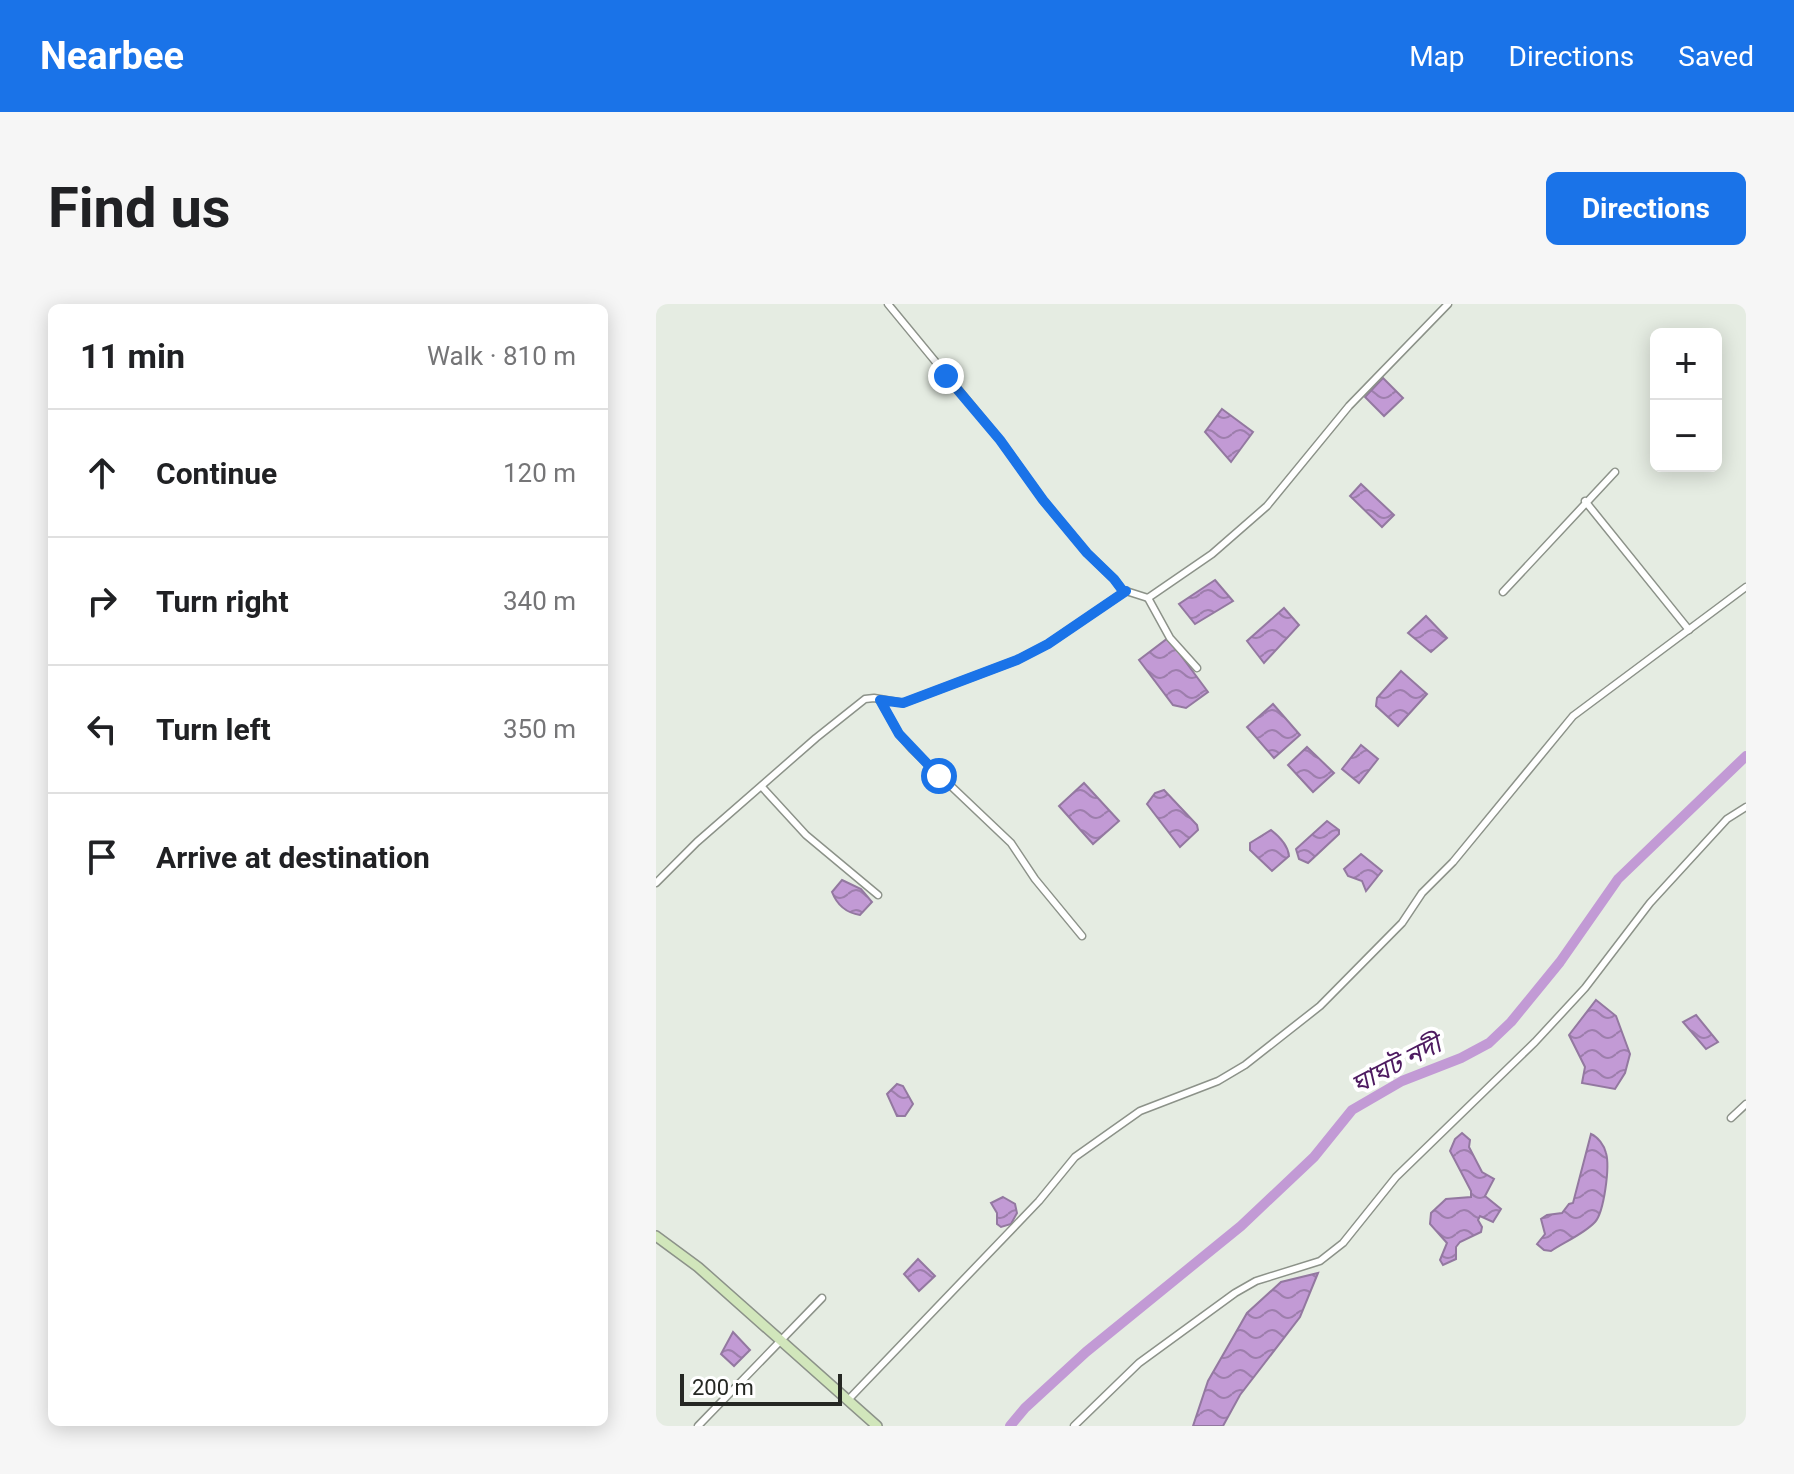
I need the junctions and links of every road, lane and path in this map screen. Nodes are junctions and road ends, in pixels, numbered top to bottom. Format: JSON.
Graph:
{"nodes":[{"id":1,"x":888,"y":304,"type":"edge"},
{"id":2,"x":1448,"y":304,"type":"edge"},
{"id":3,"x":1615,"y":472,"type":"dead end"},
{"id":4,"x":1585,"y":501,"type":"junction"},
{"id":5,"x":1746,"y":587,"type":"edge"},
{"id":6,"x":1126,"y":591,"type":"junction"},
{"id":7,"x":1503,"y":592,"type":"dead end"},
{"id":8,"x":1148,"y":598,"type":"junction"},
{"id":9,"x":1689,"y":630,"type":"junction"},
{"id":10,"x":1197,"y":668,"type":"dead end"},
{"id":11,"x":880,"y":700,"type":"junction"},
{"id":12,"x":762,"y":787,"type":"junction"},
{"id":13,"x":1746,"y":807,"type":"edge"},
{"id":14,"x":656,"y":883,"type":"edge"},
{"id":15,"x":878,"y":895,"type":"dead end"},
{"id":16,"x":1082,"y":936,"type":"dead end"},
{"id":17,"x":1746,"y":1104,"type":"edge"},
{"id":18,"x":1731,"y":1118,"type":"dead end"},
{"id":19,"x":656,"y":1236,"type":"edge"},
{"id":20,"x":822,"y":1298,"type":"dead end"},
{"id":21,"x":780,"y":1341,"type":"junction"},
{"id":22,"x":848,"y":1400,"type":"junction"},
{"id":23,"x":698,"y":1426,"type":"edge"},
{"id":24,"x":877,"y":1426,"type":"edge"},
{"id":25,"x":1074,"y":1426,"type":"edge"}],
"edges":[{"from":1,"to":6,"type":"street"},
{"from":2,"to":8,"type":"street"},
{"from":3,"to":4,"type":"street"},
{"from":4,"to":7,"type":"street"},
{"from":4,"to":9,"type":"street"},
{"from":5,"to":9,"type":"street"},
{"from":6,"to":8,"type":"street"},
{"from":6,"to":11,"type":"street"},
{"from":8,"to":10,"type":"street"},
{"from":9,"to":22,"type":"street"},
{"from":11,"to":12,"type":"street"},
{"from":11,"to":16,"type":"street"},
{"from":12,"to":14,"type":"street"},
{"from":12,"to":15,"type":"street"},
{"from":13,"to":25,"type":"street"},
{"from":17,"to":18,"type":"street"},
{"from":19,"to":21,"type":"main road"},
{"from":20,"to":21,"type":"street"},
{"from":21,"to":22,"type":"main road"},
{"from":21,"to":23,"type":"street"},
{"from":22,"to":24,"type":"main road"}]}
